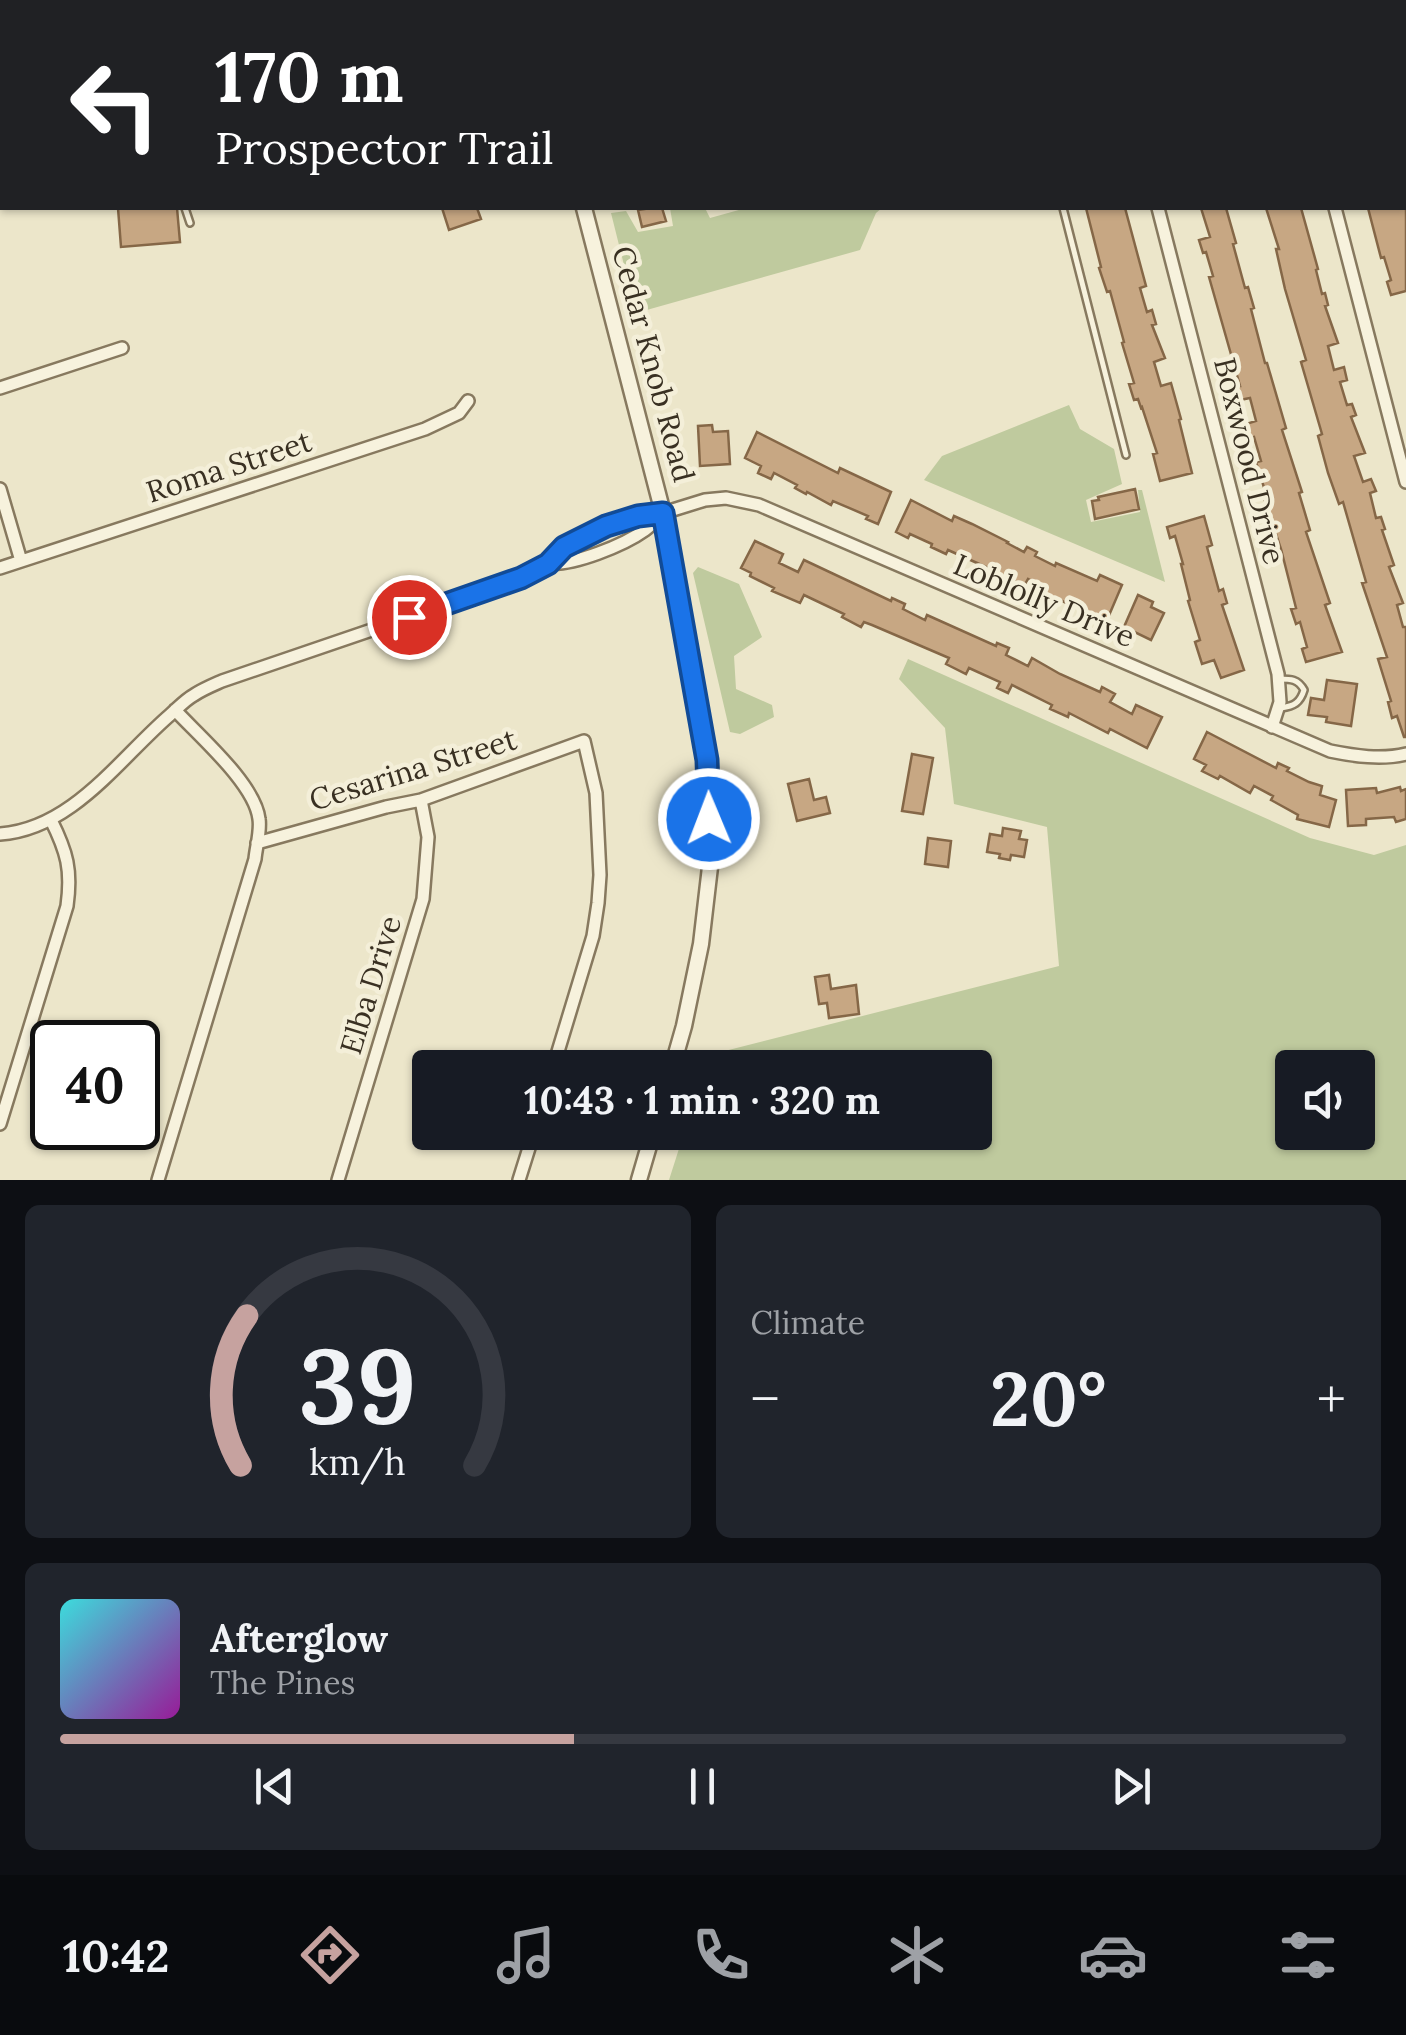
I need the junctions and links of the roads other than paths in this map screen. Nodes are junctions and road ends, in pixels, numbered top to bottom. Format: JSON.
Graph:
{"nodes":[{"id":1,"x":187,"y":210,"type":"edge"},
{"id":2,"x":585,"y":210,"type":"edge"},
{"id":3,"x":1065,"y":210,"type":"edge"},
{"id":4,"x":1159,"y":210,"type":"edge"},
{"id":5,"x":1336,"y":210,"type":"edge"},
{"id":6,"x":190,"y":223,"type":"dead end"},
{"id":7,"x":122,"y":348,"type":"dead end"},
{"id":8,"x":0,"y":388,"type":"edge"},
{"id":9,"x":468,"y":402,"type":"dead end"},
{"id":10,"x":1126,"y":455,"type":"dead end"},
{"id":11,"x":1406,"y":482,"type":"edge"},
{"id":12,"x":0,"y":489,"type":"edge"},
{"id":13,"x":663,"y":513,"type":"junction"},
{"id":14,"x":22,"y":561,"type":"junction"},
{"id":15,"x":548,"y":564,"type":"junction"},
{"id":16,"x":0,"y":568,"type":"edge"},
{"id":17,"x":1279,"y":679,"type":"junction"},
{"id":18,"x":1278,"y":709,"type":"junction"},
{"id":19,"x":176,"y":710,"type":"junction"},
{"id":20,"x":1272,"y":726,"type":"junction"},
{"id":21,"x":1406,"y":754,"type":"edge"},
{"id":22,"x":421,"y":800,"type":"junction"},
{"id":23,"x":51,"y":820,"type":"junction"},
{"id":24,"x":0,"y":834,"type":"edge"},
{"id":25,"x":256,"y":843,"type":"junction"},
{"id":26,"x":559,"y":1050,"type":"edge"},
{"id":27,"x":677,"y":1050,"type":"edge"},
{"id":28,"x":0,"y":1124,"type":"edge"},
{"id":29,"x":530,"y":1150,"type":"edge"},
{"id":30,"x":648,"y":1150,"type":"edge"},
{"id":31,"x":524,"y":1178,"type":"edge"},
{"id":32,"x":158,"y":1180,"type":"edge"},
{"id":33,"x":338,"y":1180,"type":"edge"},
{"id":34,"x":639,"y":1180,"type":"edge"}],
"edges":[{"from":1,"to":6,"type":"lane"},
{"from":2,"to":13,"type":"street","name":"Cedar Knob Road"},
{"from":3,"to":10,"type":"lane"},
{"from":4,"to":17,"type":"street","name":"Boxwood Drive"},
{"from":5,"to":11,"type":"street"},
{"from":7,"to":8,"type":"street"},
{"from":9,"to":14,"type":"street","name":"Roma Street"},
{"from":12,"to":14,"type":"street"},
{"from":13,"to":15,"type":"street"},
{"from":13,"to":15,"type":"street"},
{"from":13,"to":20,"type":"street","name":"Loblolly Drive"},
{"from":13,"to":27,"type":"street","name":"Cedar Knob Road"},
{"from":14,"to":16,"type":"street","name":"Roma Street"},
{"from":15,"to":19,"type":"street"},
{"from":17,"to":18,"type":"street","name":"Boxwood Drive"},
{"from":17,"to":18,"type":"lane"},
{"from":18,"to":20,"type":"street","name":"Boxwood Drive"},
{"from":19,"to":23,"type":"street"},
{"from":19,"to":25,"type":"street"},
{"from":20,"to":21,"type":"street","name":"Loblolly Drive"},
{"from":22,"to":25,"type":"street","name":"Cesarina Street"},
{"from":22,"to":26,"type":"street","name":"Cesarina Street"},
{"from":22,"to":33,"type":"street","name":"Elba Drive"},
{"from":23,"to":24,"type":"street"},
{"from":23,"to":28,"type":"street"},
{"from":25,"to":32,"type":"street"},
{"from":29,"to":31,"type":"street"},
{"from":30,"to":34,"type":"street"}]}
